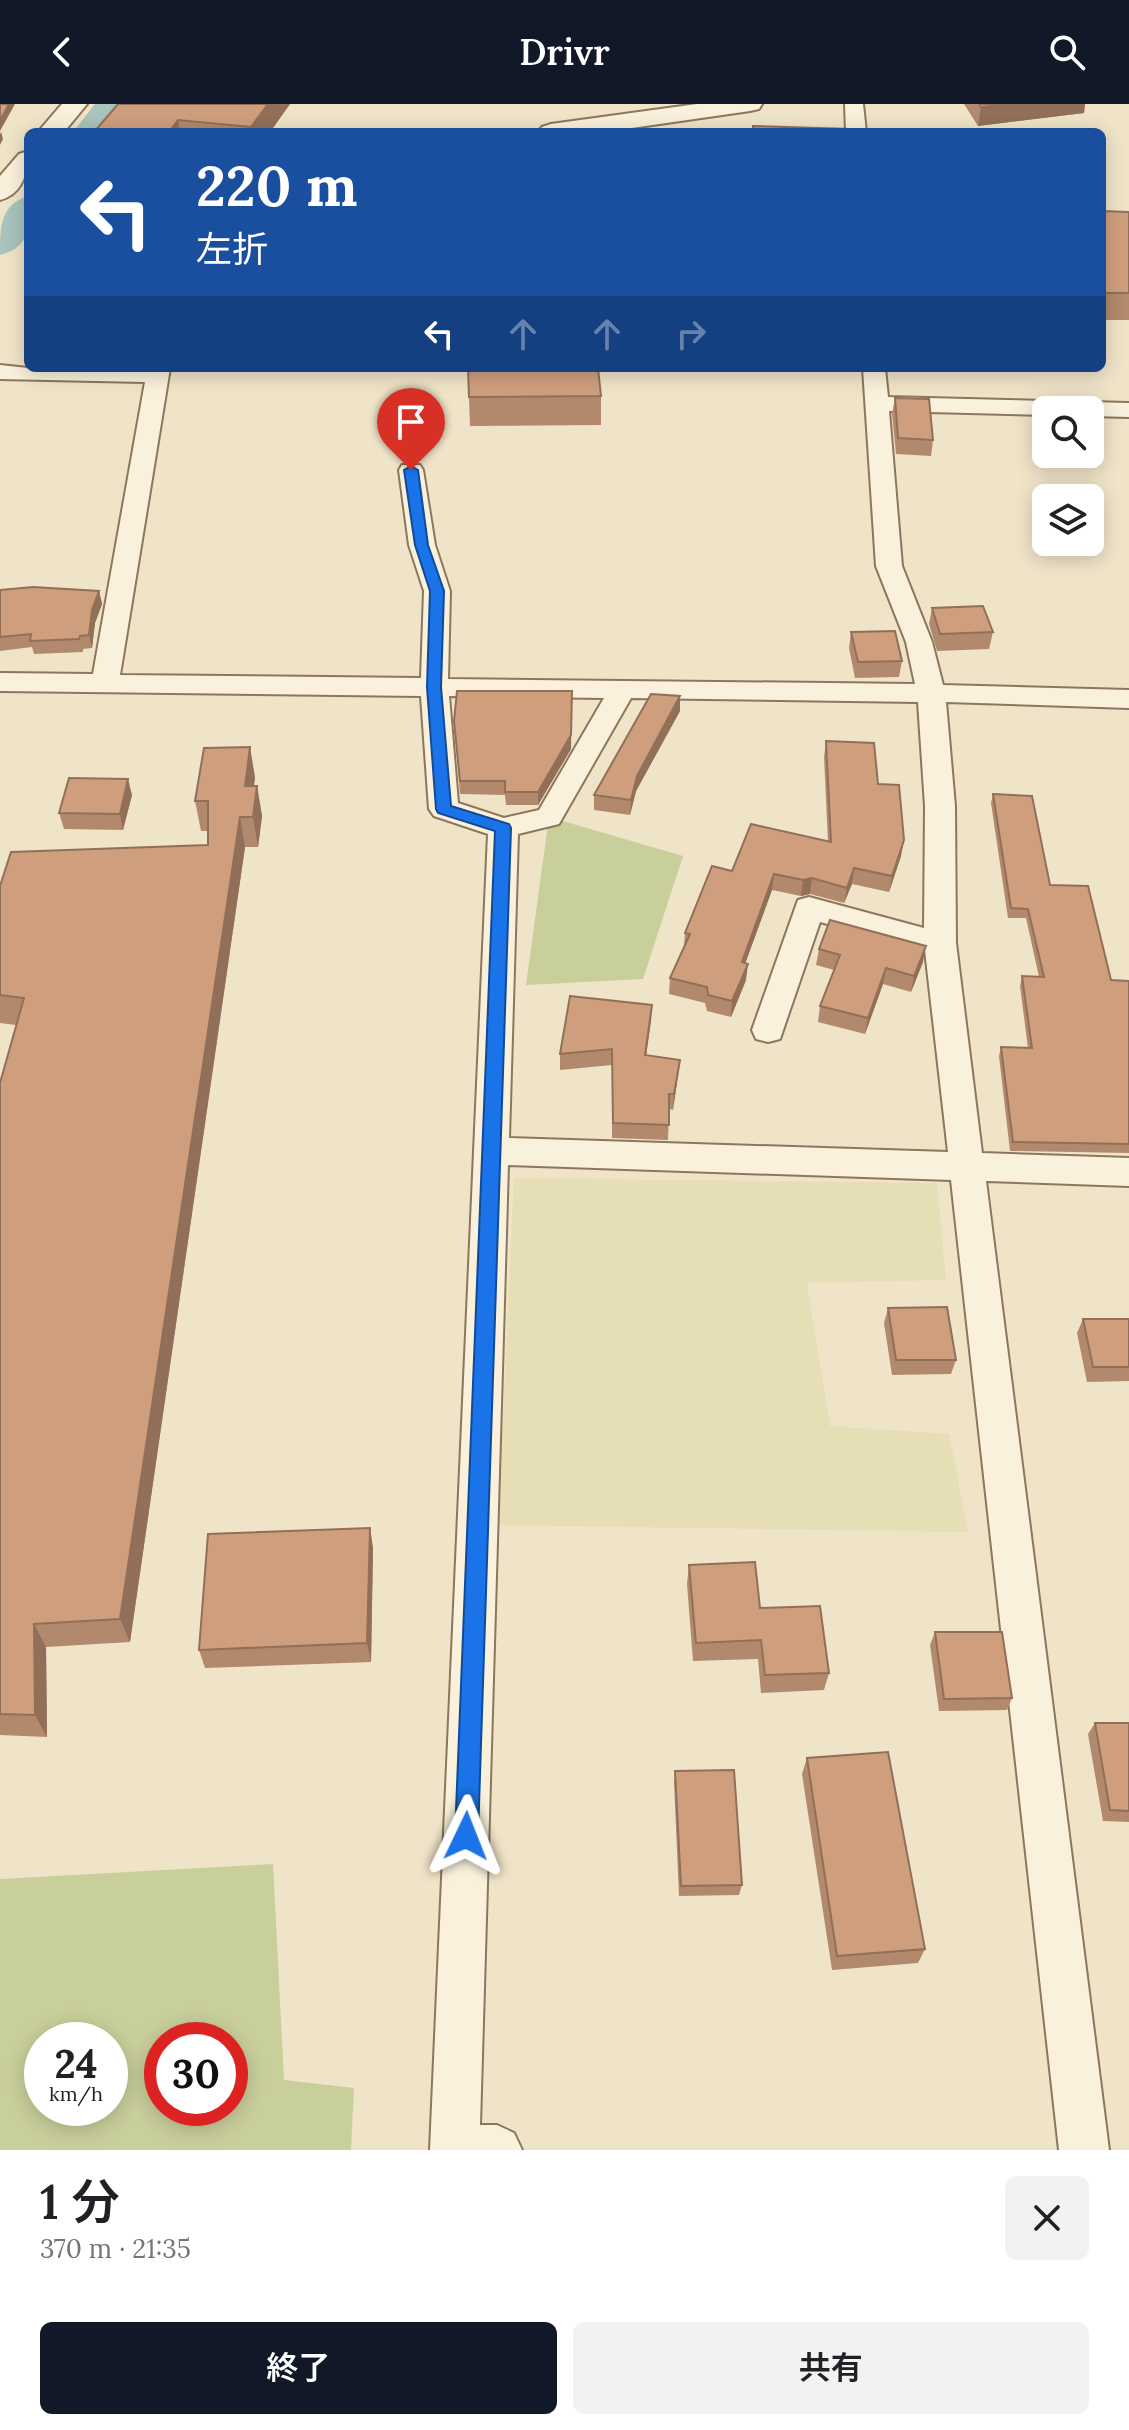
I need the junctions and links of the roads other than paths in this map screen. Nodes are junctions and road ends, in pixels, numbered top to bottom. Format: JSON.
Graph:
{"nodes":[{"id":1,"x":75,"y":104,"type":"edge"},
{"id":2,"x":750,"y":104,"type":"edge"},
{"id":3,"x":854,"y":104,"type":"edge"},
{"id":4,"x":54,"y":128,"type":"edge"},
{"id":5,"x":579,"y":128,"type":"edge"},
{"id":6,"x":856,"y":128,"type":"edge"},
{"id":7,"x":24,"y":164,"type":"edge"},
{"id":8,"x":10,"y":183,"type":"edge"},
{"id":9,"x":0,"y":372,"type":"edge"},
{"id":10,"x":24,"y":372,"type":"edge"},
{"id":11,"x":159,"y":372,"type":"edge"},
{"id":12,"x":874,"y":372,"type":"edge"},
{"id":13,"x":876,"y":404,"type":"junction"},
{"id":14,"x":1129,"y":410,"type":"edge"},
{"id":15,"x":411,"y":470,"type":"dead end"},
{"id":16,"x":0,"y":682,"type":"edge"},
{"id":17,"x":105,"y":683,"type":"junction"},
{"id":18,"x":434,"y":687,"type":"junction"},
{"id":19,"x":622,"y":690,"type":"junction"},
{"id":20,"x":931,"y":693,"type":"junction"},
{"id":21,"x":1129,"y":699,"type":"edge"},
{"id":22,"x":503,"y":828,"type":"junction"},
{"id":23,"x":940,"y":943,"type":"junction"},
{"id":24,"x":768,"y":1030,"type":"dead end"},
{"id":25,"x":492,"y":1151,"type":"junction"},
{"id":26,"x":965,"y":1167,"type":"junction"},
{"id":27,"x":1129,"y":1172,"type":"edge"},
{"id":28,"x":469,"y":2149,"type":"edge"},
{"id":29,"x":1084,"y":2150,"type":"edge"}],
"edges":[{"from":1,"to":4,"type":"street"},
{"from":2,"to":5,"type":"street"},
{"from":3,"to":6,"type":"street"},
{"from":7,"to":8,"type":"street"},
{"from":9,"to":10,"type":"street"},
{"from":11,"to":17,"type":"street"},
{"from":12,"to":13,"type":"street"},
{"from":13,"to":14,"type":"street"},
{"from":13,"to":20,"type":"street"},
{"from":15,"to":18,"type":"street"},
{"from":16,"to":17,"type":"street"},
{"from":17,"to":18,"type":"street"},
{"from":18,"to":19,"type":"street"},
{"from":18,"to":22,"type":"street"},
{"from":19,"to":20,"type":"street"},
{"from":19,"to":22,"type":"street"},
{"from":20,"to":21,"type":"street"},
{"from":20,"to":23,"type":"street"},
{"from":22,"to":25,"type":"street"},
{"from":23,"to":24,"type":"street"},
{"from":23,"to":26,"type":"street"},
{"from":25,"to":26,"type":"street"},
{"from":25,"to":28,"type":"street"},
{"from":26,"to":27,"type":"street"},
{"from":26,"to":29,"type":"street"}]}
